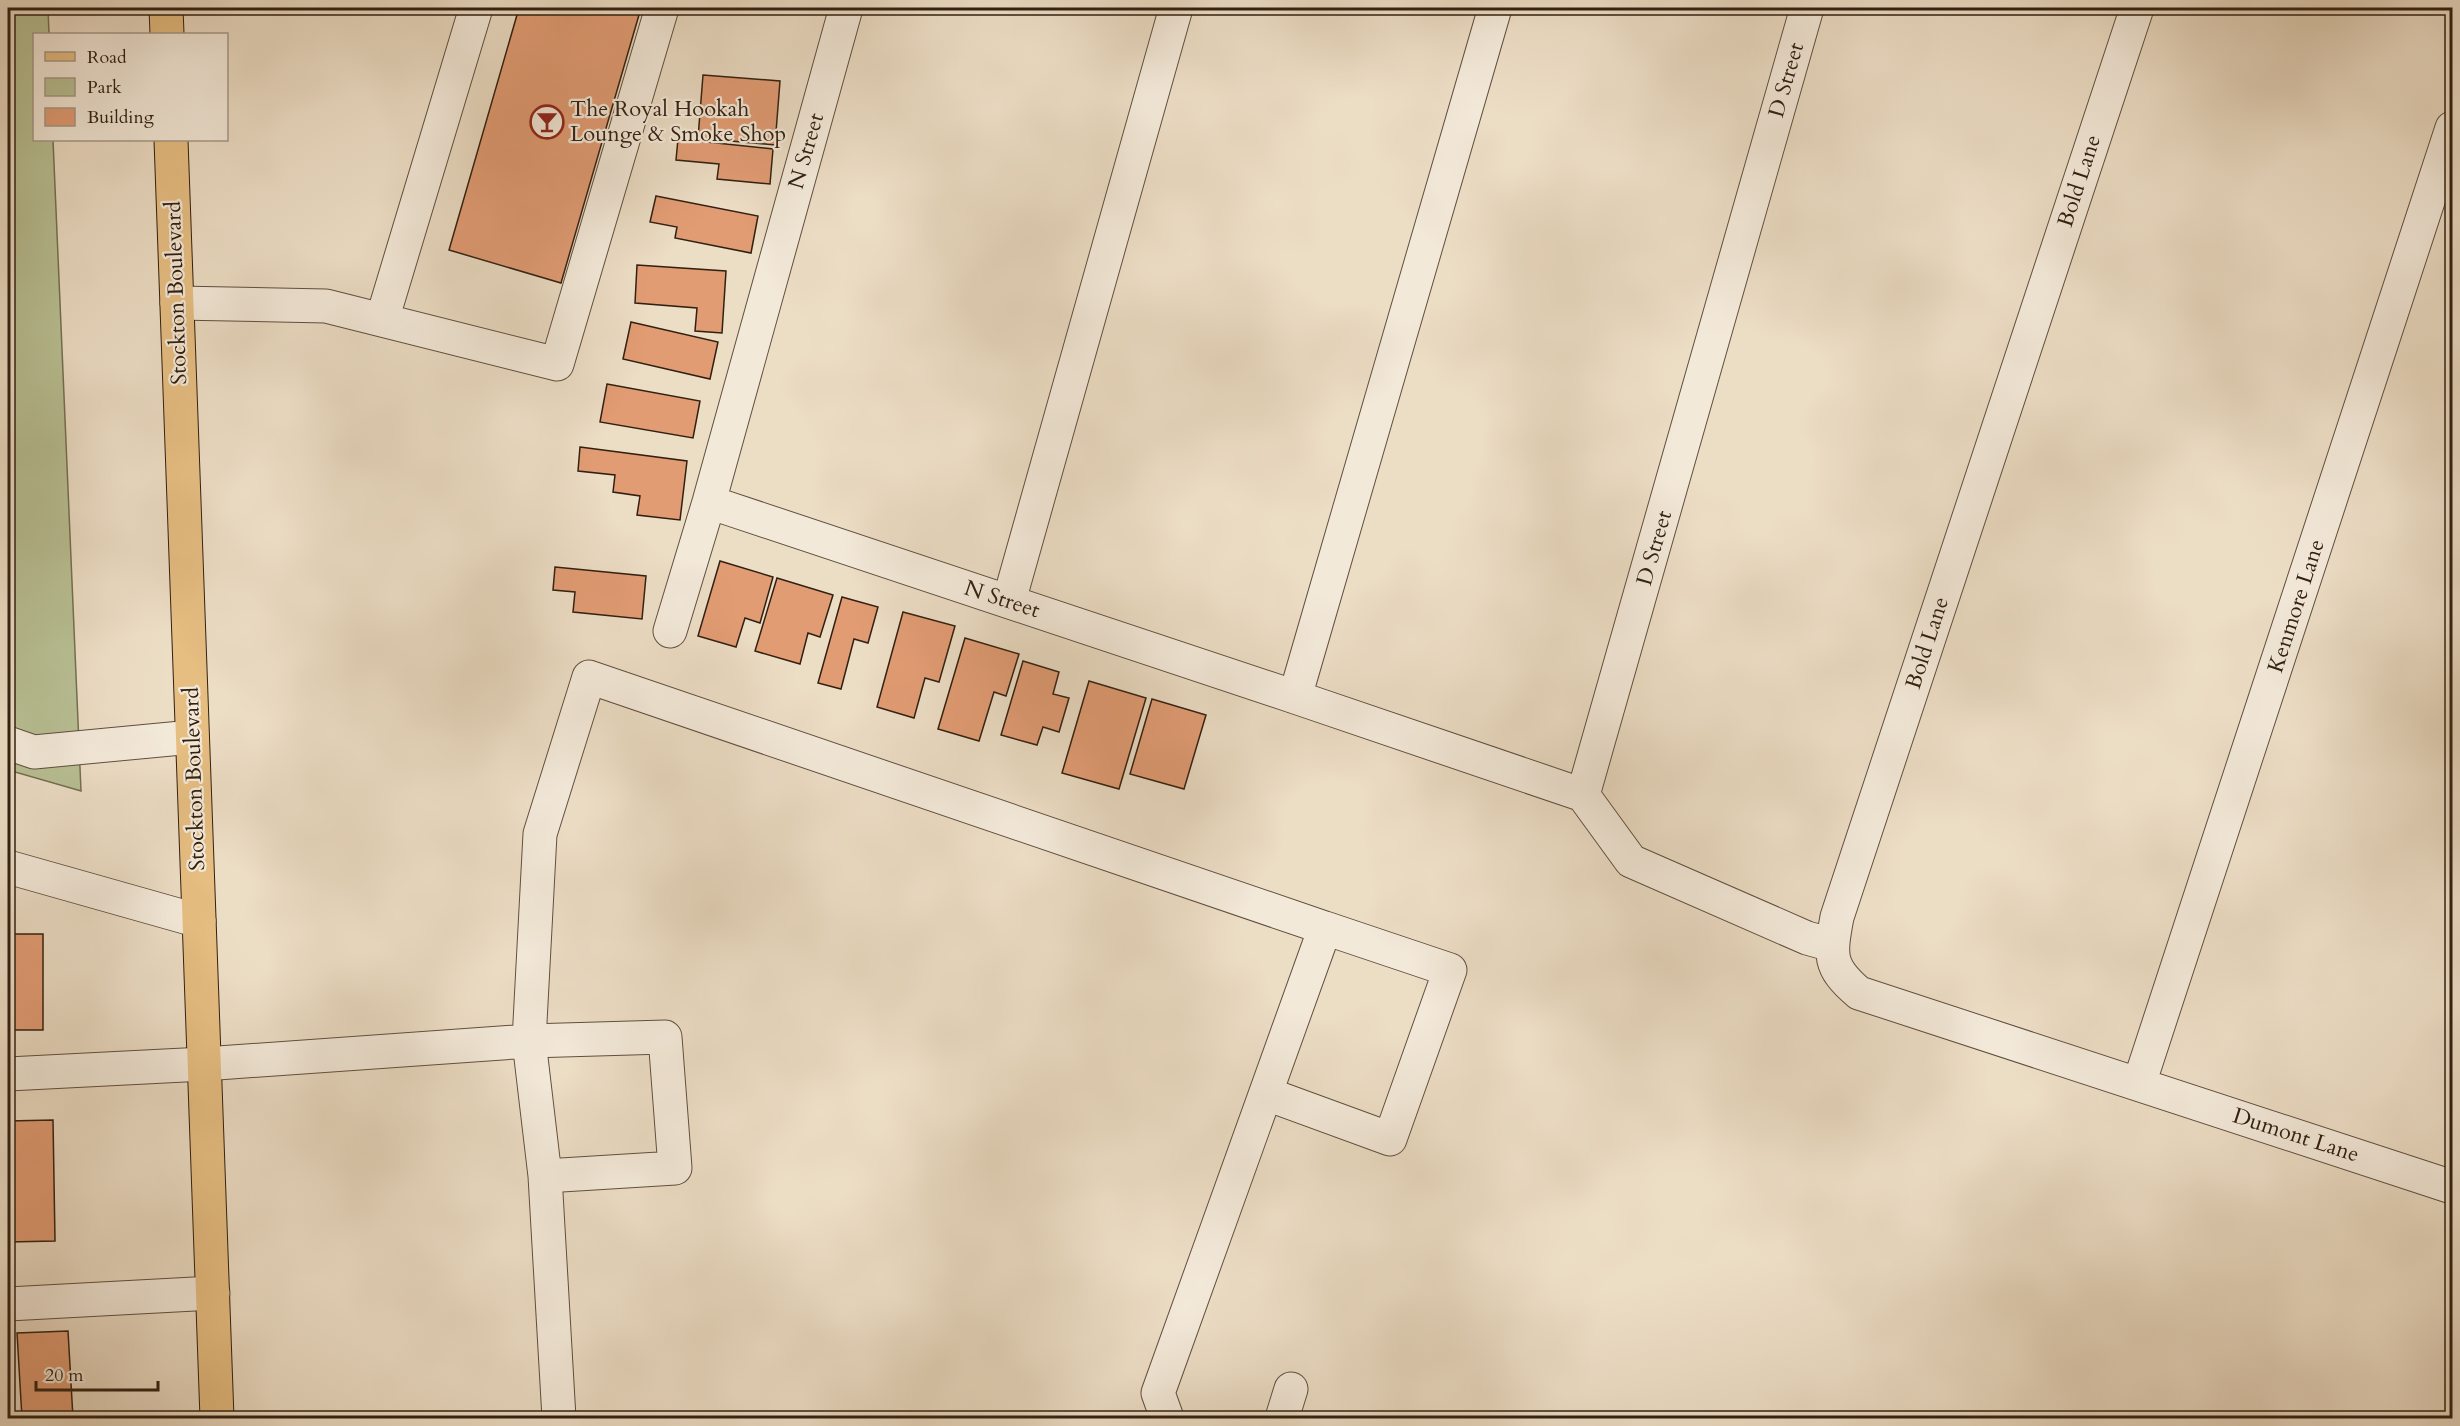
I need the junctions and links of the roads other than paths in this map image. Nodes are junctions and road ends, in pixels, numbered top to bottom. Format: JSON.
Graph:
{"nodes":[{"id":1,"x":166,"y":8,"type":"edge"},
{"id":2,"x":476,"y":8,"type":"edge"},
{"id":3,"x":662,"y":8,"type":"edge"},
{"id":4,"x":846,"y":8,"type":"edge"},
{"id":5,"x":1176,"y":8,"type":"edge"},
{"id":6,"x":1495,"y":8,"type":"edge"},
{"id":7,"x":1807,"y":8,"type":"edge"},
{"id":8,"x":2137,"y":8,"type":"edge"},
{"id":9,"x":167,"y":33,"type":"edge"},
{"id":10,"x":2452,"y":128,"type":"edge"},
{"id":11,"x":171,"y":141,"type":"edge"},
{"id":12,"x":177,"y":303,"type":"junction"},
{"id":13,"x":382,"y":320,"type":"junction"},
{"id":14,"x":709,"y":502,"type":"junction"},
{"id":15,"x":1009,"y":601,"type":"junction"},
{"id":16,"x":670,"y":631,"type":"dead end"},
{"id":17,"x":1295,"y":697,"type":"junction"},
{"id":18,"x":192,"y":737,"type":"junction"},
{"id":19,"x":8,"y":743,"type":"edge"},
{"id":20,"x":1583,"y":795,"type":"junction"},
{"id":21,"x":8,"y":867,"type":"edge"},
{"id":22,"x":199,"y":921,"type":"junction"},
{"id":23,"x":1325,"y":928,"type":"junction"},
{"id":24,"x":1832,"y":945,"type":"junction"},
{"id":25,"x":529,"y":1041,"type":"junction"},
{"id":26,"x":204,"y":1064,"type":"junction"},
{"id":27,"x":8,"y":1074,"type":"edge"},
{"id":28,"x":2139,"y":1084,"type":"junction"},
{"id":29,"x":1267,"y":1094,"type":"junction"},
{"id":30,"x":545,"y":1176,"type":"junction"},
{"id":31,"x":2452,"y":1187,"type":"edge"},
{"id":32,"x":213,"y":1293,"type":"junction"},
{"id":33,"x":8,"y":1304,"type":"edge"},
{"id":34,"x":217,"y":1419,"type":"edge"},
{"id":35,"x":559,"y":1419,"type":"edge"},
{"id":36,"x":1167,"y":1419,"type":"edge"}],
"edges":[{"from":1,"to":9,"type":"main road"},
{"from":2,"to":13,"type":"street"},
{"from":3,"to":13,"type":"street"},
{"from":4,"to":14,"type":"street","name":"N Street"},
{"from":5,"to":15,"type":"street"},
{"from":6,"to":17,"type":"street"},
{"from":7,"to":20,"type":"street","name":"D Street"},
{"from":8,"to":24,"type":"street","name":"Bold Lane"},
{"from":10,"to":28,"type":"street","name":"Kenmore Lane"},
{"from":11,"to":12,"type":"main road","name":"Stockton Boulevard"},
{"from":12,"to":13,"type":"street"},
{"from":12,"to":18,"type":"main road","name":"Stockton Boulevard"},
{"from":14,"to":15,"type":"street","name":"N Street"},
{"from":14,"to":16,"type":"street","name":"N Street"},
{"from":15,"to":17,"type":"street","name":"N Street"},
{"from":17,"to":20,"type":"street"},
{"from":18,"to":19,"type":"street"},
{"from":18,"to":22,"type":"main road","name":"Stockton Boulevard"},
{"from":20,"to":24,"type":"street"},
{"from":21,"to":22,"type":"street"},
{"from":22,"to":26,"type":"main road","name":"Stockton Boulevard"},
{"from":23,"to":25,"type":"street"},
{"from":23,"to":29,"type":"street"},
{"from":23,"to":29,"type":"street"},
{"from":24,"to":28,"type":"street","name":"Bold Lane"},
{"from":25,"to":26,"type":"street"},
{"from":25,"to":30,"type":"street"},
{"from":25,"to":30,"type":"street"},
{"from":26,"to":27,"type":"street"},
{"from":26,"to":32,"type":"main road","name":"Stockton Boulevard"},
{"from":28,"to":31,"type":"street","name":"Dumont Lane"},
{"from":29,"to":36,"type":"street"},
{"from":30,"to":35,"type":"street"},
{"from":32,"to":33,"type":"street"},
{"from":32,"to":34,"type":"main road","name":"Stockton Boulevard"}]}
